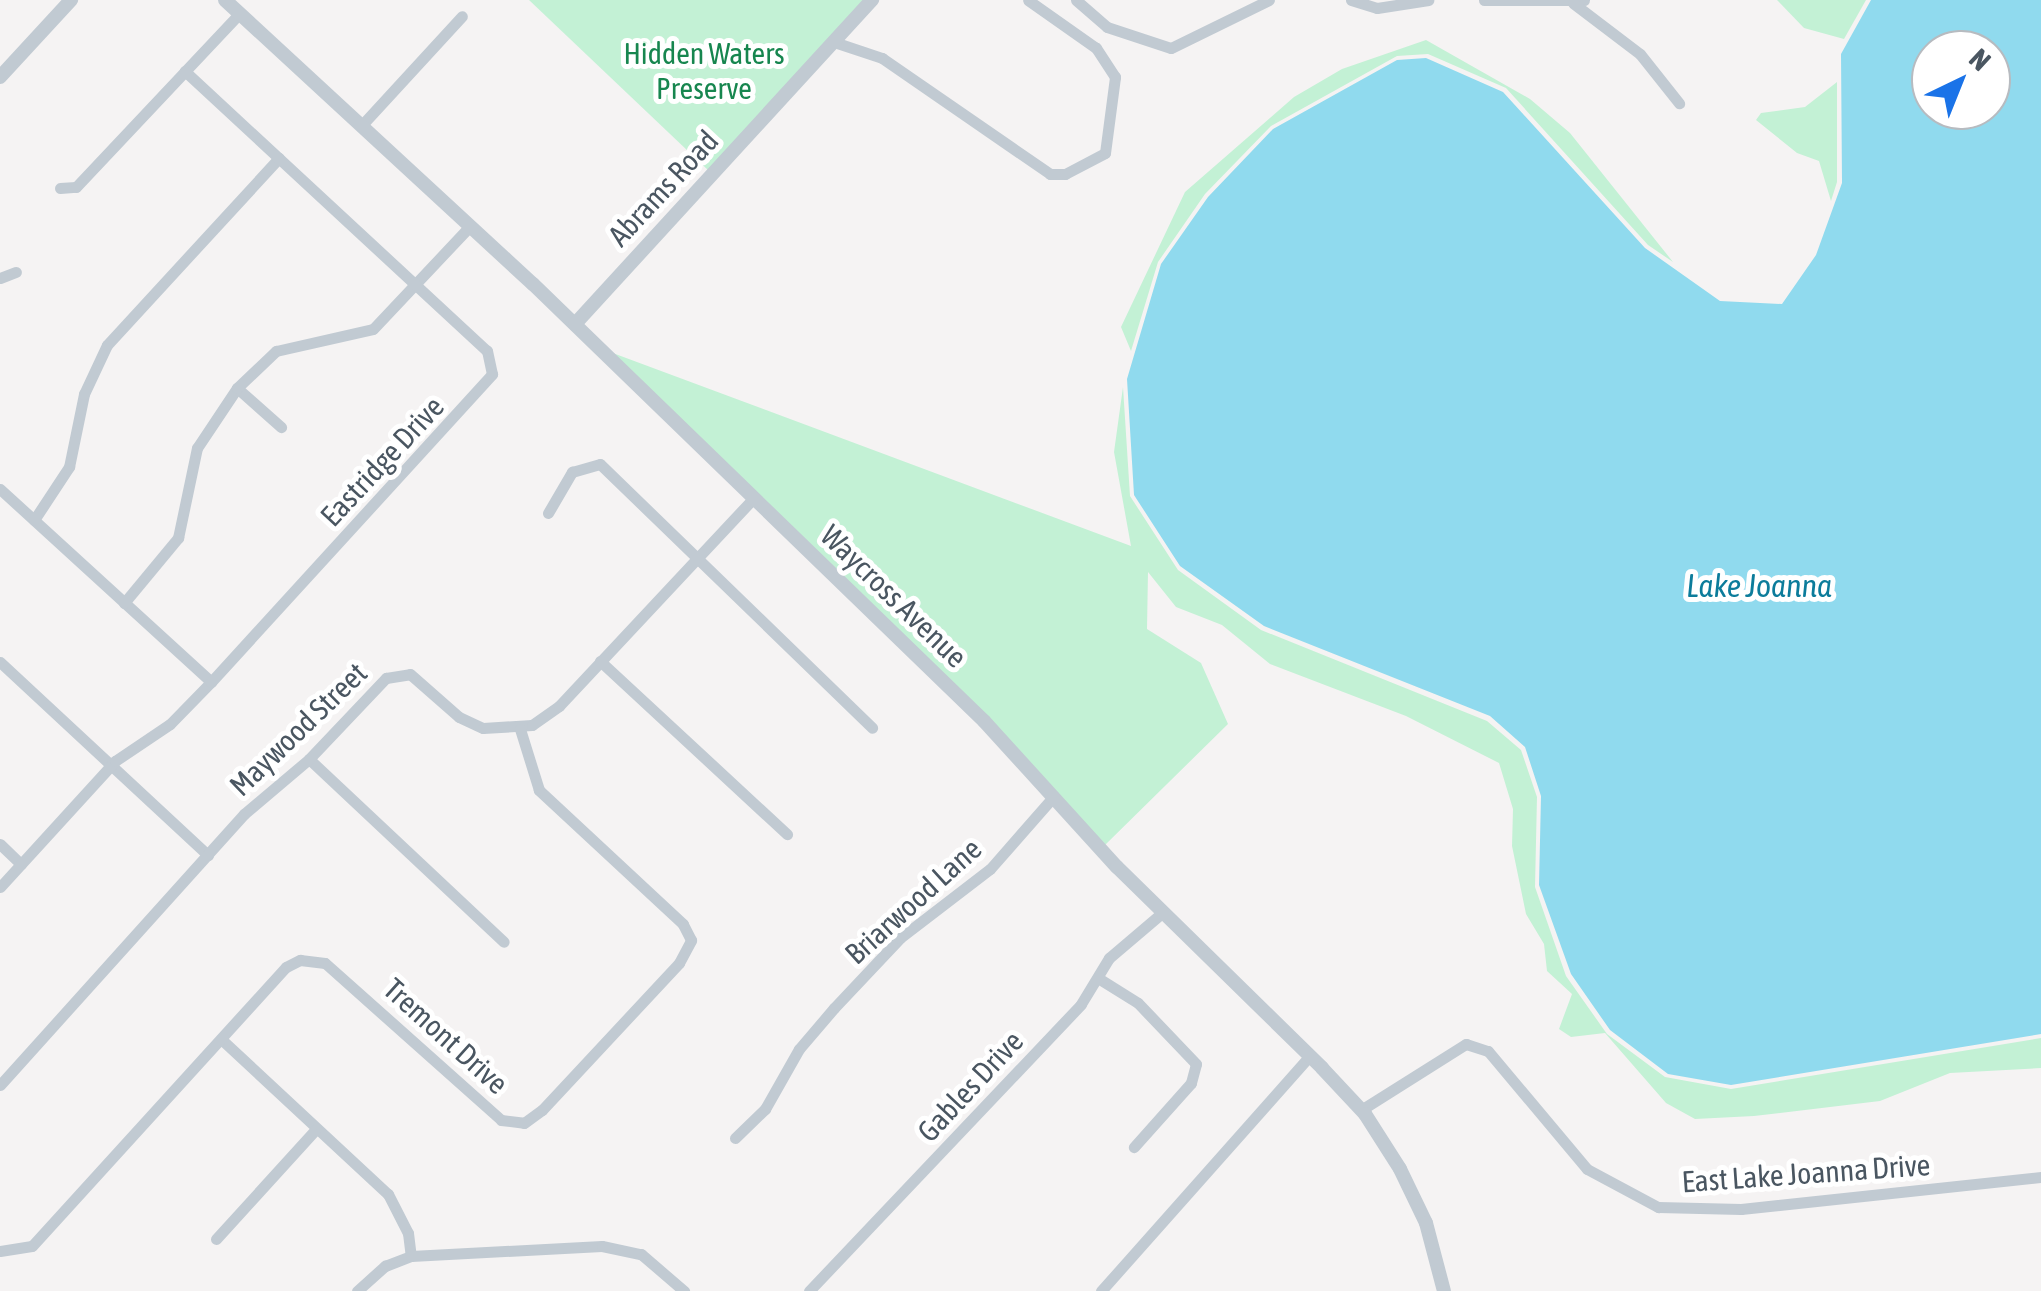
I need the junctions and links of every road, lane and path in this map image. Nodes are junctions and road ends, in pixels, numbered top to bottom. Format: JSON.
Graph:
{"nodes":[{"id":1,"x":71,"y":0,"type":"edge"},
{"id":2,"x":225,"y":0,"type":"edge"},
{"id":3,"x":872,"y":0,"type":"edge"},
{"id":4,"x":1028,"y":0,"type":"edge"},
{"id":5,"x":1076,"y":0,"type":"edge"},
{"id":6,"x":1269,"y":0,"type":"edge"},
{"id":7,"x":1351,"y":0,"type":"edge"},
{"id":8,"x":1428,"y":0,"type":"edge"},
{"id":9,"x":1484,"y":0,"type":"edge"},
{"id":10,"x":1579,"y":1,"type":"edge"},
{"id":11,"x":240,"y":13,"type":"junction"},
{"id":12,"x":462,"y":16,"type":"dead end"},
{"id":13,"x":834,"y":42,"type":"junction"},
{"id":14,"x":185,"y":72,"type":"junction"},
{"id":15,"x":0,"y":76,"type":"edge"},
{"id":16,"x":1679,"y":103,"type":"dead end"},
{"id":17,"x":361,"y":126,"type":"junction"},
{"id":18,"x":279,"y":158,"type":"junction"},
{"id":19,"x":60,"y":188,"type":"dead end"},
{"id":20,"x":470,"y":226,"type":"junction"},
{"id":21,"x":16,"y":272,"type":"dead end"},
{"id":22,"x":0,"y":278,"type":"edge"},
{"id":23,"x":417,"y":284,"type":"junction"},
{"id":24,"x":574,"y":324,"type":"junction"},
{"id":25,"x":237,"y":388,"type":"junction"},
{"id":26,"x":281,"y":427,"type":"dead end"},
{"id":27,"x":0,"y":489,"type":"edge"},
{"id":28,"x":753,"y":499,"type":"junction"},
{"id":29,"x":548,"y":513,"type":"dead end"},
{"id":30,"x":34,"y":520,"type":"junction"},
{"id":31,"x":698,"y":556,"type":"junction"},
{"id":32,"x":124,"y":604,"type":"junction"},
{"id":33,"x":0,"y":662,"type":"edge"},
{"id":34,"x":600,"y":662,"type":"junction"},
{"id":35,"x":211,"y":682,"type":"junction"},
{"id":36,"x":520,"y":728,"type":"junction"},
{"id":37,"x":872,"y":728,"type":"dead end"},
{"id":38,"x":309,"y":760,"type":"junction"},
{"id":39,"x":111,"y":764,"type":"junction"},
{"id":40,"x":1054,"y":796,"type":"junction"},
{"id":41,"x":786,"y":834,"type":"dead end"},
{"id":42,"x":0,"y":844,"type":"edge"},
{"id":43,"x":208,"y":854,"type":"junction"},
{"id":44,"x":21,"y":864,"type":"junction"},
{"id":45,"x":0,"y":888,"type":"edge"},
{"id":46,"x":1163,"y":912,"type":"junction"},
{"id":47,"x":504,"y":942,"type":"dead end"},
{"id":48,"x":1098,"y":978,"type":"junction"},
{"id":49,"x":221,"y":1039,"type":"junction"},
{"id":50,"x":1310,"y":1056,"type":"junction"},
{"id":51,"x":0,"y":1086,"type":"edge"},
{"id":52,"x":1361,"y":1110,"type":"junction"},
{"id":53,"x":316,"y":1129,"type":"junction"},
{"id":54,"x":735,"y":1138,"type":"dead end"},
{"id":55,"x":1134,"y":1147,"type":"dead end"},
{"id":56,"x":2041,"y":1177,"type":"edge"},
{"id":57,"x":216,"y":1238,"type":"dead end"},
{"id":58,"x":0,"y":1251,"type":"edge"},
{"id":59,"x":411,"y":1256,"type":"junction"},
{"id":60,"x":356,"y":1291,"type":"edge"},
{"id":61,"x":684,"y":1291,"type":"edge"},
{"id":62,"x":809,"y":1291,"type":"edge"},
{"id":63,"x":1101,"y":1291,"type":"edge"},
{"id":64,"x":1444,"y":1291,"type":"edge"}],
"edges":[{"from":1,"to":15,"type":"street"},
{"from":2,"to":11,"type":"street","name":"Waycross Avenue"},
{"from":3,"to":13,"type":"street","name":"Abrams Road"},
{"from":4,"to":13,"type":"street"},
{"from":5,"to":6,"type":"street"},
{"from":7,"to":8,"type":"street"},
{"from":9,"to":10,"type":"street"},
{"from":10,"to":16,"type":"street"},
{"from":11,"to":14,"type":"street"},
{"from":11,"to":17,"type":"street","name":"Waycross Avenue"},
{"from":12,"to":17,"type":"street"},
{"from":13,"to":24,"type":"street","name":"Abrams Road"},
{"from":14,"to":18,"type":"street","name":"Eastridge Drive"},
{"from":14,"to":19,"type":"street"},
{"from":17,"to":20,"type":"street","name":"Waycross Avenue"},
{"from":18,"to":23,"type":"street","name":"Eastridge Drive"},
{"from":18,"to":30,"type":"street"},
{"from":20,"to":23,"type":"street"},
{"from":20,"to":24,"type":"street","name":"Waycross Avenue"},
{"from":21,"to":22,"type":"street"},
{"from":23,"to":25,"type":"street"},
{"from":23,"to":35,"type":"street","name":"Eastridge Drive"},
{"from":24,"to":28,"type":"street","name":"Waycross Avenue"},
{"from":25,"to":26,"type":"street"},
{"from":25,"to":32,"type":"street"},
{"from":27,"to":30,"type":"street"},
{"from":28,"to":31,"type":"street"},
{"from":28,"to":40,"type":"street","name":"Waycross Avenue"},
{"from":29,"to":31,"type":"street"},
{"from":30,"to":32,"type":"street"},
{"from":31,"to":34,"type":"street"},
{"from":31,"to":37,"type":"street"},
{"from":32,"to":35,"type":"street"},
{"from":33,"to":39,"type":"street"},
{"from":34,"to":36,"type":"street"},
{"from":34,"to":41,"type":"street"},
{"from":35,"to":39,"type":"street","name":"Eastridge Drive"},
{"from":36,"to":38,"type":"street","name":"Maywood Street"},
{"from":36,"to":49,"type":"street","name":"Tremont Drive"},
{"from":38,"to":43,"type":"street","name":"Maywood Street"},
{"from":38,"to":47,"type":"street"},
{"from":39,"to":43,"type":"street"},
{"from":39,"to":44,"type":"street","name":"Eastridge Drive"},
{"from":40,"to":46,"type":"street","name":"Waycross Avenue"},
{"from":40,"to":54,"type":"street","name":"Briarwood Lane"},
{"from":42,"to":44,"type":"street"},
{"from":43,"to":51,"type":"street","name":"Maywood Street"},
{"from":44,"to":45,"type":"street","name":"Eastridge Drive"},
{"from":46,"to":48,"type":"street","name":"Gables Drive"},
{"from":46,"to":50,"type":"street","name":"Waycross Avenue"},
{"from":48,"to":55,"type":"street"},
{"from":48,"to":62,"type":"street","name":"Gables Drive"},
{"from":49,"to":53,"type":"street"},
{"from":49,"to":58,"type":"street","name":"Tremont Drive"},
{"from":50,"to":52,"type":"street","name":"Waycross Avenue"},
{"from":50,"to":63,"type":"street"},
{"from":52,"to":56,"type":"street","name":"East Lake Joanna Drive"},
{"from":52,"to":64,"type":"street","name":"Waycross Avenue"},
{"from":53,"to":57,"type":"street"},
{"from":53,"to":59,"type":"street"},
{"from":59,"to":60,"type":"street"},
{"from":59,"to":61,"type":"street"}]}
